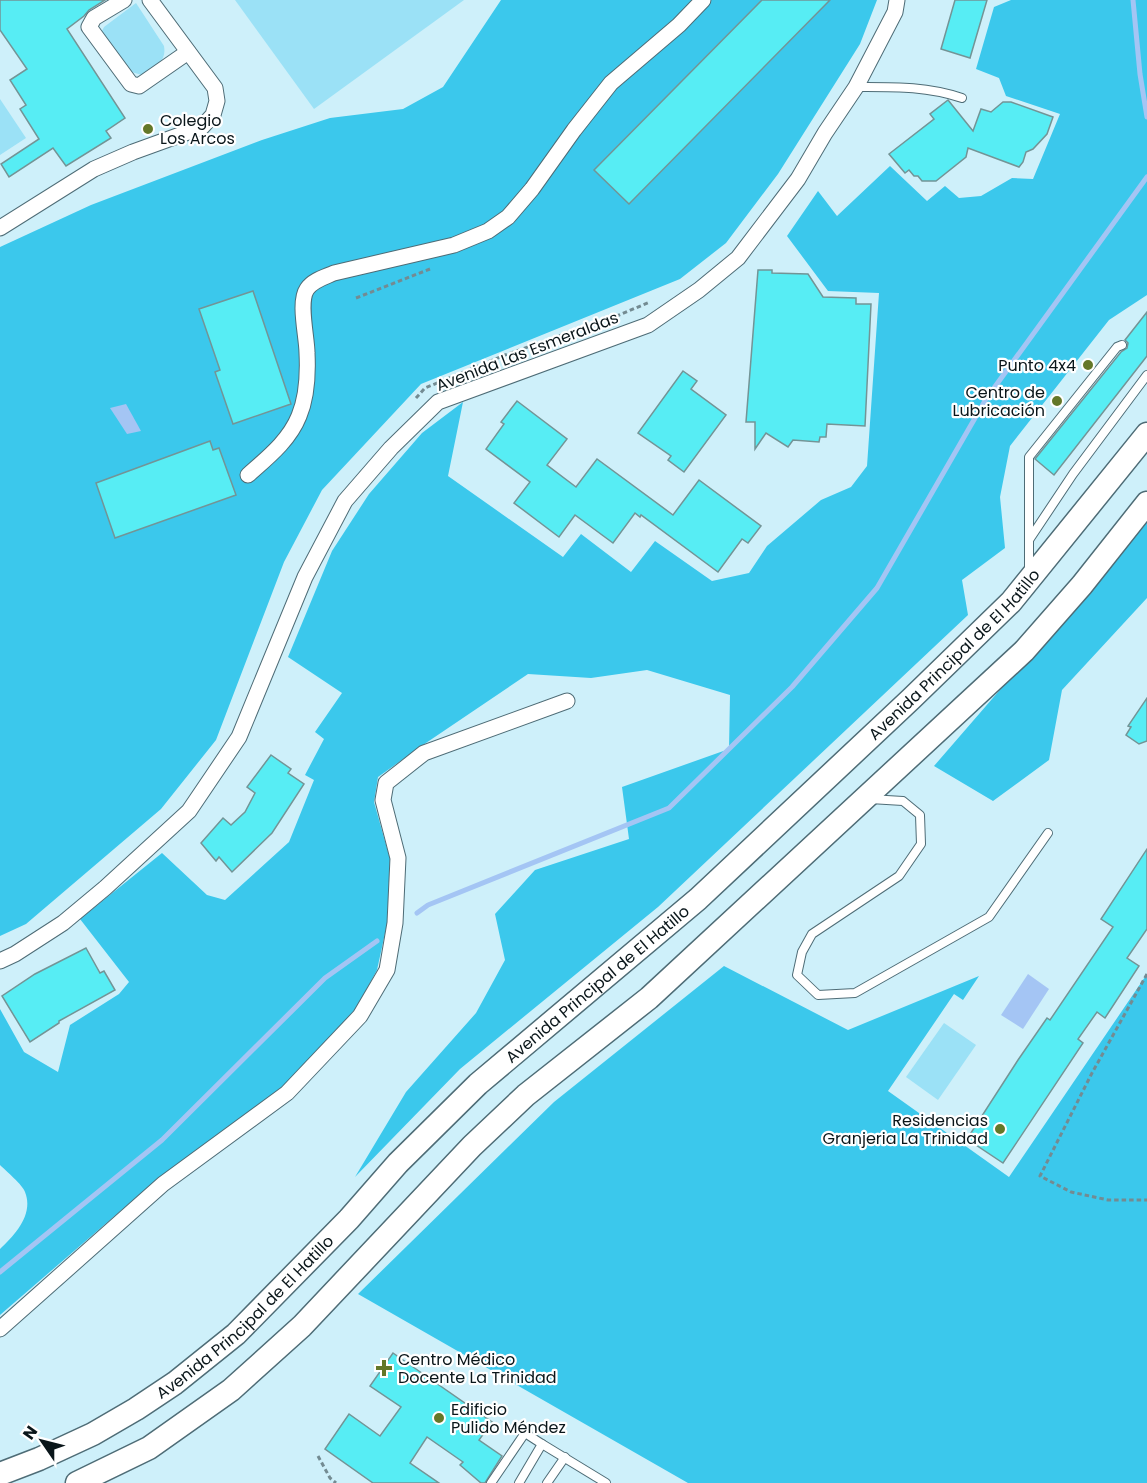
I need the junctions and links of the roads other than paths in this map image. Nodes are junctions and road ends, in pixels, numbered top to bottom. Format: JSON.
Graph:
{"nodes":[{"id":1,"x":124,"y":0,"type":"edge"},
{"id":2,"x":150,"y":0,"type":"edge"},
{"id":3,"x":703,"y":0,"type":"edge"},
{"id":4,"x":897,"y":0,"type":"edge"},
{"id":5,"x":188,"y":52,"type":"junction"},
{"id":6,"x":856,"y":87,"type":"junction"},
{"id":7,"x":962,"y":98,"type":"dead end"},
{"id":8,"x":0,"y":228,"type":"edge"},
{"id":9,"x":1122,"y":345,"type":"dead end"},
{"id":10,"x":1147,"y":375,"type":"edge"},
{"id":11,"x":1147,"y":434,"type":"edge"},
{"id":12,"x":248,"y":476,"type":"dead end"},
{"id":13,"x":1147,"y":503,"type":"edge"},
{"id":14,"x":1029,"y":540,"type":"junction"},
{"id":15,"x":1029,"y":579,"type":"junction"},
{"id":16,"x":567,"y":701,"type":"dead end"},
{"id":17,"x":866,"y":798,"type":"junction"},
{"id":18,"x":1048,"y":833,"type":"dead end"},
{"id":19,"x":0,"y":961,"type":"edge"},
{"id":20,"x":0,"y":1329,"type":"edge"},
{"id":21,"x":542,"y":1444,"type":"junction"},
{"id":22,"x":565,"y":1457,"type":"junction"},
{"id":23,"x":6,"y":1474,"type":"edge"},
{"id":24,"x":77,"y":1483,"type":"edge"},
{"id":25,"x":491,"y":1483,"type":"edge"},
{"id":26,"x":519,"y":1483,"type":"edge"},
{"id":27,"x":547,"y":1483,"type":"edge"},
{"id":28,"x":606,"y":1483,"type":"edge"}],
"edges":[{"from":1,"to":5,"type":"street"},
{"from":2,"to":5,"type":"street"},
{"from":3,"to":12,"type":"street"},
{"from":4,"to":6,"type":"street","name":"Avenida Las Esmeraldas"},
{"from":5,"to":8,"type":"street"},
{"from":6,"to":7,"type":"lane"},
{"from":6,"to":19,"type":"street","name":"Avenida Las Esmeraldas"},
{"from":9,"to":14,"type":"lane"},
{"from":10,"to":14,"type":"lane"},
{"from":11,"to":15,"type":"main road","name":"Avenida Principal de El Hatillo"},
{"from":13,"to":17,"type":"main road"},
{"from":14,"to":15,"type":"lane"},
{"from":15,"to":23,"type":"main road","name":"Avenida Principal de El Hatillo"},
{"from":16,"to":20,"type":"street"},
{"from":17,"to":18,"type":"lane"},
{"from":17,"to":24,"type":"main road"},
{"from":21,"to":22,"type":"lane"},
{"from":21,"to":25,"type":"lane"},
{"from":21,"to":26,"type":"lane"},
{"from":22,"to":27,"type":"lane"},
{"from":22,"to":28,"type":"lane"}]}
